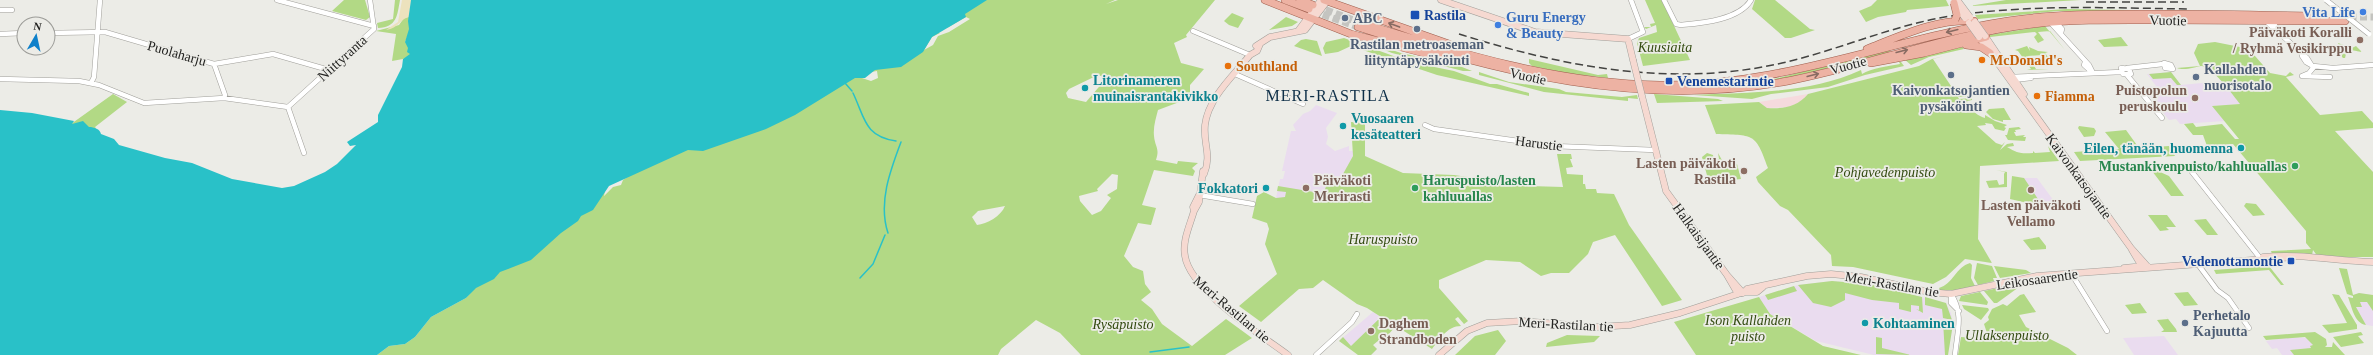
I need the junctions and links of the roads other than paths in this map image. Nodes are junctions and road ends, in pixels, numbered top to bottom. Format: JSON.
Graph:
{"nodes":[{"id":1,"x":100,"y":0,"type":"edge"},
{"id":2,"x":279,"y":0,"type":"edge"},
{"id":3,"x":370,"y":0,"type":"edge"},
{"id":4,"x":1265,"y":0,"type":"edge"},
{"id":5,"x":1286,"y":0,"type":"edge"},
{"id":6,"x":1300,"y":0,"type":"edge"},
{"id":7,"x":1325,"y":0,"type":"edge"},
{"id":8,"x":1441,"y":0,"type":"edge"},
{"id":9,"x":1631,"y":0,"type":"edge"},
{"id":10,"x":1664,"y":0,"type":"edge"},
{"id":11,"x":1751,"y":0,"type":"edge"},
{"id":12,"x":2326,"y":0,"type":"edge"},
{"id":13,"x":1956,"y":1,"type":"edge"},
{"id":14,"x":0,"y":10,"type":"edge"},
{"id":15,"x":12,"y":10,"type":"dead end"},
{"id":16,"x":2338,"y":17,"type":"tunnel mouth"},
{"id":17,"x":1311,"y":19,"type":"junction"},
{"id":18,"x":2048,"y":19,"type":"junction"},
{"id":19,"x":2268,"y":19,"type":"junction"},
{"id":20,"x":1970,"y":20,"type":"junction"},
{"id":21,"x":1952,"y":21,"type":"junction"},
{"id":22,"x":2056,"y":21,"type":"junction"},
{"id":23,"x":2345,"y":22,"type":"tunnel mouth"},
{"id":24,"x":374,"y":26,"type":"junction"},
{"id":25,"x":1193,"y":31,"type":"dead end"},
{"id":26,"x":99,"y":32,"type":"junction"},
{"id":27,"x":16,"y":33,"type":"edge"},
{"id":28,"x":56,"y":33,"type":"edge"},
{"id":29,"x":2061,"y":33,"type":"junction"},
{"id":30,"x":0,"y":34,"type":"edge"},
{"id":31,"x":2281,"y":34,"type":"junction"},
{"id":32,"x":1983,"y":37,"type":"junction"},
{"id":33,"x":2373,"y":37,"type":"edge"},
{"id":34,"x":1628,"y":39,"type":"junction"},
{"id":35,"x":1952,"y":47,"type":"junction"},
{"id":36,"x":1990,"y":53,"type":"junction"},
{"id":37,"x":1250,"y":55,"type":"junction"},
{"id":38,"x":1831,"y":63,"type":"junction"},
{"id":39,"x":214,"y":64,"type":"junction"},
{"id":40,"x":2163,"y":64,"type":"dead end"},
{"id":41,"x":2373,"y":65,"type":"edge"},
{"id":42,"x":2313,"y":66,"type":"junction"},
{"id":43,"x":1517,"y":68,"type":"junction"},
{"id":44,"x":1837,"y":68,"type":"junction"},
{"id":45,"x":2127,"y":68,"type":"junction"},
{"id":46,"x":329,"y":70,"type":"junction"},
{"id":47,"x":1510,"y":72,"type":"junction"},
{"id":48,"x":2121,"y":72,"type":"junction"},
{"id":49,"x":2093,"y":73,"type":"junction"},
{"id":50,"x":1235,"y":74,"type":"junction"},
{"id":51,"x":2127,"y":75,"type":"junction"},
{"id":52,"x":2330,"y":77,"type":"dead end"},
{"id":53,"x":0,"y":79,"type":"edge"},
{"id":54,"x":2012,"y":79,"type":"junction"},
{"id":55,"x":91,"y":83,"type":"junction"},
{"id":56,"x":224,"y":98,"type":"junction"},
{"id":57,"x":1303,"y":104,"type":"dead end"},
{"id":58,"x":288,"y":107,"type":"junction"},
{"id":59,"x":2162,"y":118,"type":"dead end"},
{"id":60,"x":1425,"y":125,"type":"dead end"},
{"id":61,"x":1655,"y":150,"type":"junction"},
{"id":62,"x":304,"y":154,"type":"dead end"},
{"id":63,"x":2192,"y":172,"type":"dead end"},
{"id":64,"x":1198,"y":195,"type":"junction"},
{"id":65,"x":1253,"y":204,"type":"dead end"},
{"id":66,"x":2131,"y":248,"type":"junction"},
{"id":67,"x":2260,"y":258,"type":"junction"},
{"id":68,"x":2373,"y":262,"type":"edge"},
{"id":69,"x":2197,"y":263,"type":"junction"},
{"id":70,"x":2141,"y":265,"type":"junction"},
{"id":71,"x":2148,"y":267,"type":"junction"},
{"id":72,"x":2124,"y":269,"type":"junction"},
{"id":73,"x":2072,"y":273,"type":"junction"},
{"id":74,"x":1743,"y":292,"type":"junction"},
{"id":75,"x":1951,"y":294,"type":"junction"},
{"id":76,"x":1357,"y":314,"type":"dead end"},
{"id":77,"x":2249,"y":328,"type":"dead end"},
{"id":78,"x":2107,"y":331,"type":"dead end"},
{"id":79,"x":1288,"y":355,"type":"edge"},
{"id":80,"x":1316,"y":355,"type":"edge"},
{"id":81,"x":1441,"y":355,"type":"edge"},
{"id":82,"x":1955,"y":355,"type":"edge"}],
"edges":[{"from":1,"to":26,"type":"street"},
{"from":2,"to":24,"type":"street"},
{"from":3,"to":24,"type":"street","name":"Niittyranta"},
{"from":4,"to":17,"type":"main road"},
{"from":5,"to":6,"type":"main road"},
{"from":7,"to":17,"type":"street"},
{"from":43,"to":7,"type":"main road","one_way":true},
{"from":8,"to":34,"type":"street"},
{"from":9,"to":34,"type":"street"},
{"from":10,"to":11,"type":"street"},
{"from":12,"to":33,"type":"street","bridge":true},
{"from":13,"to":20,"type":"street","bridge":true},
{"from":13,"to":21,"type":"main road","bridge":true},
{"from":14,"to":15,"type":"street"},
{"from":16,"to":19,"type":"main road","name":"Vuotie"},
{"from":17,"to":37,"type":"street","name":"Meri-Rastilan tie"},
{"from":17,"to":47,"type":"main road"},
{"from":18,"to":19,"type":"main road","name":"Vuotie"},
{"from":18,"to":22,"type":"main road","name":"Vuotie"},
{"from":18,"to":29,"type":"street"},
{"from":18,"to":38,"type":"main road","name":"Vuotie","one_way":true},
{"from":44,"to":18,"type":"main road","name":"Vuotie","one_way":true},
{"from":19,"to":22,"type":"main road","name":"Vuotie"},
{"from":19,"to":23,"type":"main road","name":"Vuotie"},
{"from":19,"to":31,"type":"street"},
{"from":19,"to":31,"type":"street"},
{"from":20,"to":21,"type":"main road"},
{"from":20,"to":32,"type":"street","bridge":true},
{"from":21,"to":38,"type":"main road"},
{"from":22,"to":29,"type":"street"},
{"from":24,"to":46,"type":"street","name":"Niittyranta"},
{"from":25,"to":37,"type":"street"},
{"from":26,"to":28,"type":"street","name":"Puolaharju"},
{"from":26,"to":39,"type":"street","name":"Puolaharju"},
{"from":26,"to":55,"type":"street"},
{"from":27,"to":30,"type":"street"},
{"from":29,"to":49,"type":"street"},
{"from":31,"to":42,"type":"street"},
{"from":32,"to":35,"type":"main road"},
{"from":32,"to":36,"type":"street","name":"Kaivonkatsojantie"},
{"from":32,"to":54,"type":"street","name":"Kaivonkatsojantie"},
{"from":34,"to":61,"type":"street","name":"Halkaisijantie","bridge":true},
{"from":35,"to":36,"type":"main road"},
{"from":35,"to":44,"type":"main road"},
{"from":36,"to":54,"type":"street","name":"Kaivonkatsojantie"},
{"from":37,"to":50,"type":"street","name":"Meri-Rastilan tie"},
{"from":38,"to":43,"type":"main road","name":"Vuotie"},
{"from":39,"to":46,"type":"street","name":"Puolaharju"},
{"from":39,"to":56,"type":"street"},
{"from":40,"to":45,"type":"street"},
{"from":41,"to":42,"type":"street"},
{"from":42,"to":52,"type":"street"},
{"from":43,"to":47,"type":"main road","name":"Vuotie"},
{"from":47,"to":44,"type":"main road","name":"Vuotie","one_way":true},
{"from":45,"to":48,"type":"street"},
{"from":45,"to":51,"type":"street"},
{"from":46,"to":58,"type":"street","name":"Niittyranta"},
{"from":48,"to":49,"type":"street"},
{"from":48,"to":51,"type":"street"},
{"from":49,"to":54,"type":"street"},
{"from":50,"to":57,"type":"street"},
{"from":50,"to":64,"type":"street","name":"Meri-Rastilan tie"},
{"from":51,"to":59,"type":"street"},
{"from":53,"to":55,"type":"street"},
{"from":54,"to":66,"type":"street","name":"Kaivonkatsojantie"},
{"from":55,"to":56,"type":"street"},
{"from":56,"to":58,"type":"street"},
{"from":58,"to":62,"type":"street"},
{"from":60,"to":61,"type":"street","name":"Harustie"},
{"from":61,"to":74,"type":"street","name":"Halkaisijantie"},
{"from":63,"to":67,"type":"street"},
{"from":64,"to":65,"type":"street"},
{"from":64,"to":79,"type":"street","name":"Meri-Rastilan tie"},
{"from":66,"to":70,"type":"street","name":"Kaivonkatsojantie"},
{"from":66,"to":71,"type":"street","name":"Kaivonkatsojantie"},
{"from":67,"to":68,"type":"street","name":"Leikosaarentie"},
{"from":67,"to":69,"type":"street","name":"Leikosaarentie"},
{"from":69,"to":71,"type":"street","name":"Leikosaarentie"},
{"from":69,"to":77,"type":"street"},
{"from":70,"to":71,"type":"street","name":"Leikosaarentie"},
{"from":70,"to":72,"type":"street","name":"Leikosaarentie"},
{"from":71,"to":72,"type":"street","name":"Leikosaarentie"},
{"from":72,"to":73,"type":"street","name":"Leikosaarentie"},
{"from":73,"to":75,"type":"street","name":"Leikosaarentie"},
{"from":73,"to":78,"type":"street"},
{"from":74,"to":75,"type":"street","name":"Meri-Rastilan tie"},
{"from":74,"to":81,"type":"street","name":"Meri-Rastilan tie"},
{"from":75,"to":82,"type":"street"},
{"from":76,"to":80,"type":"street"}]}
